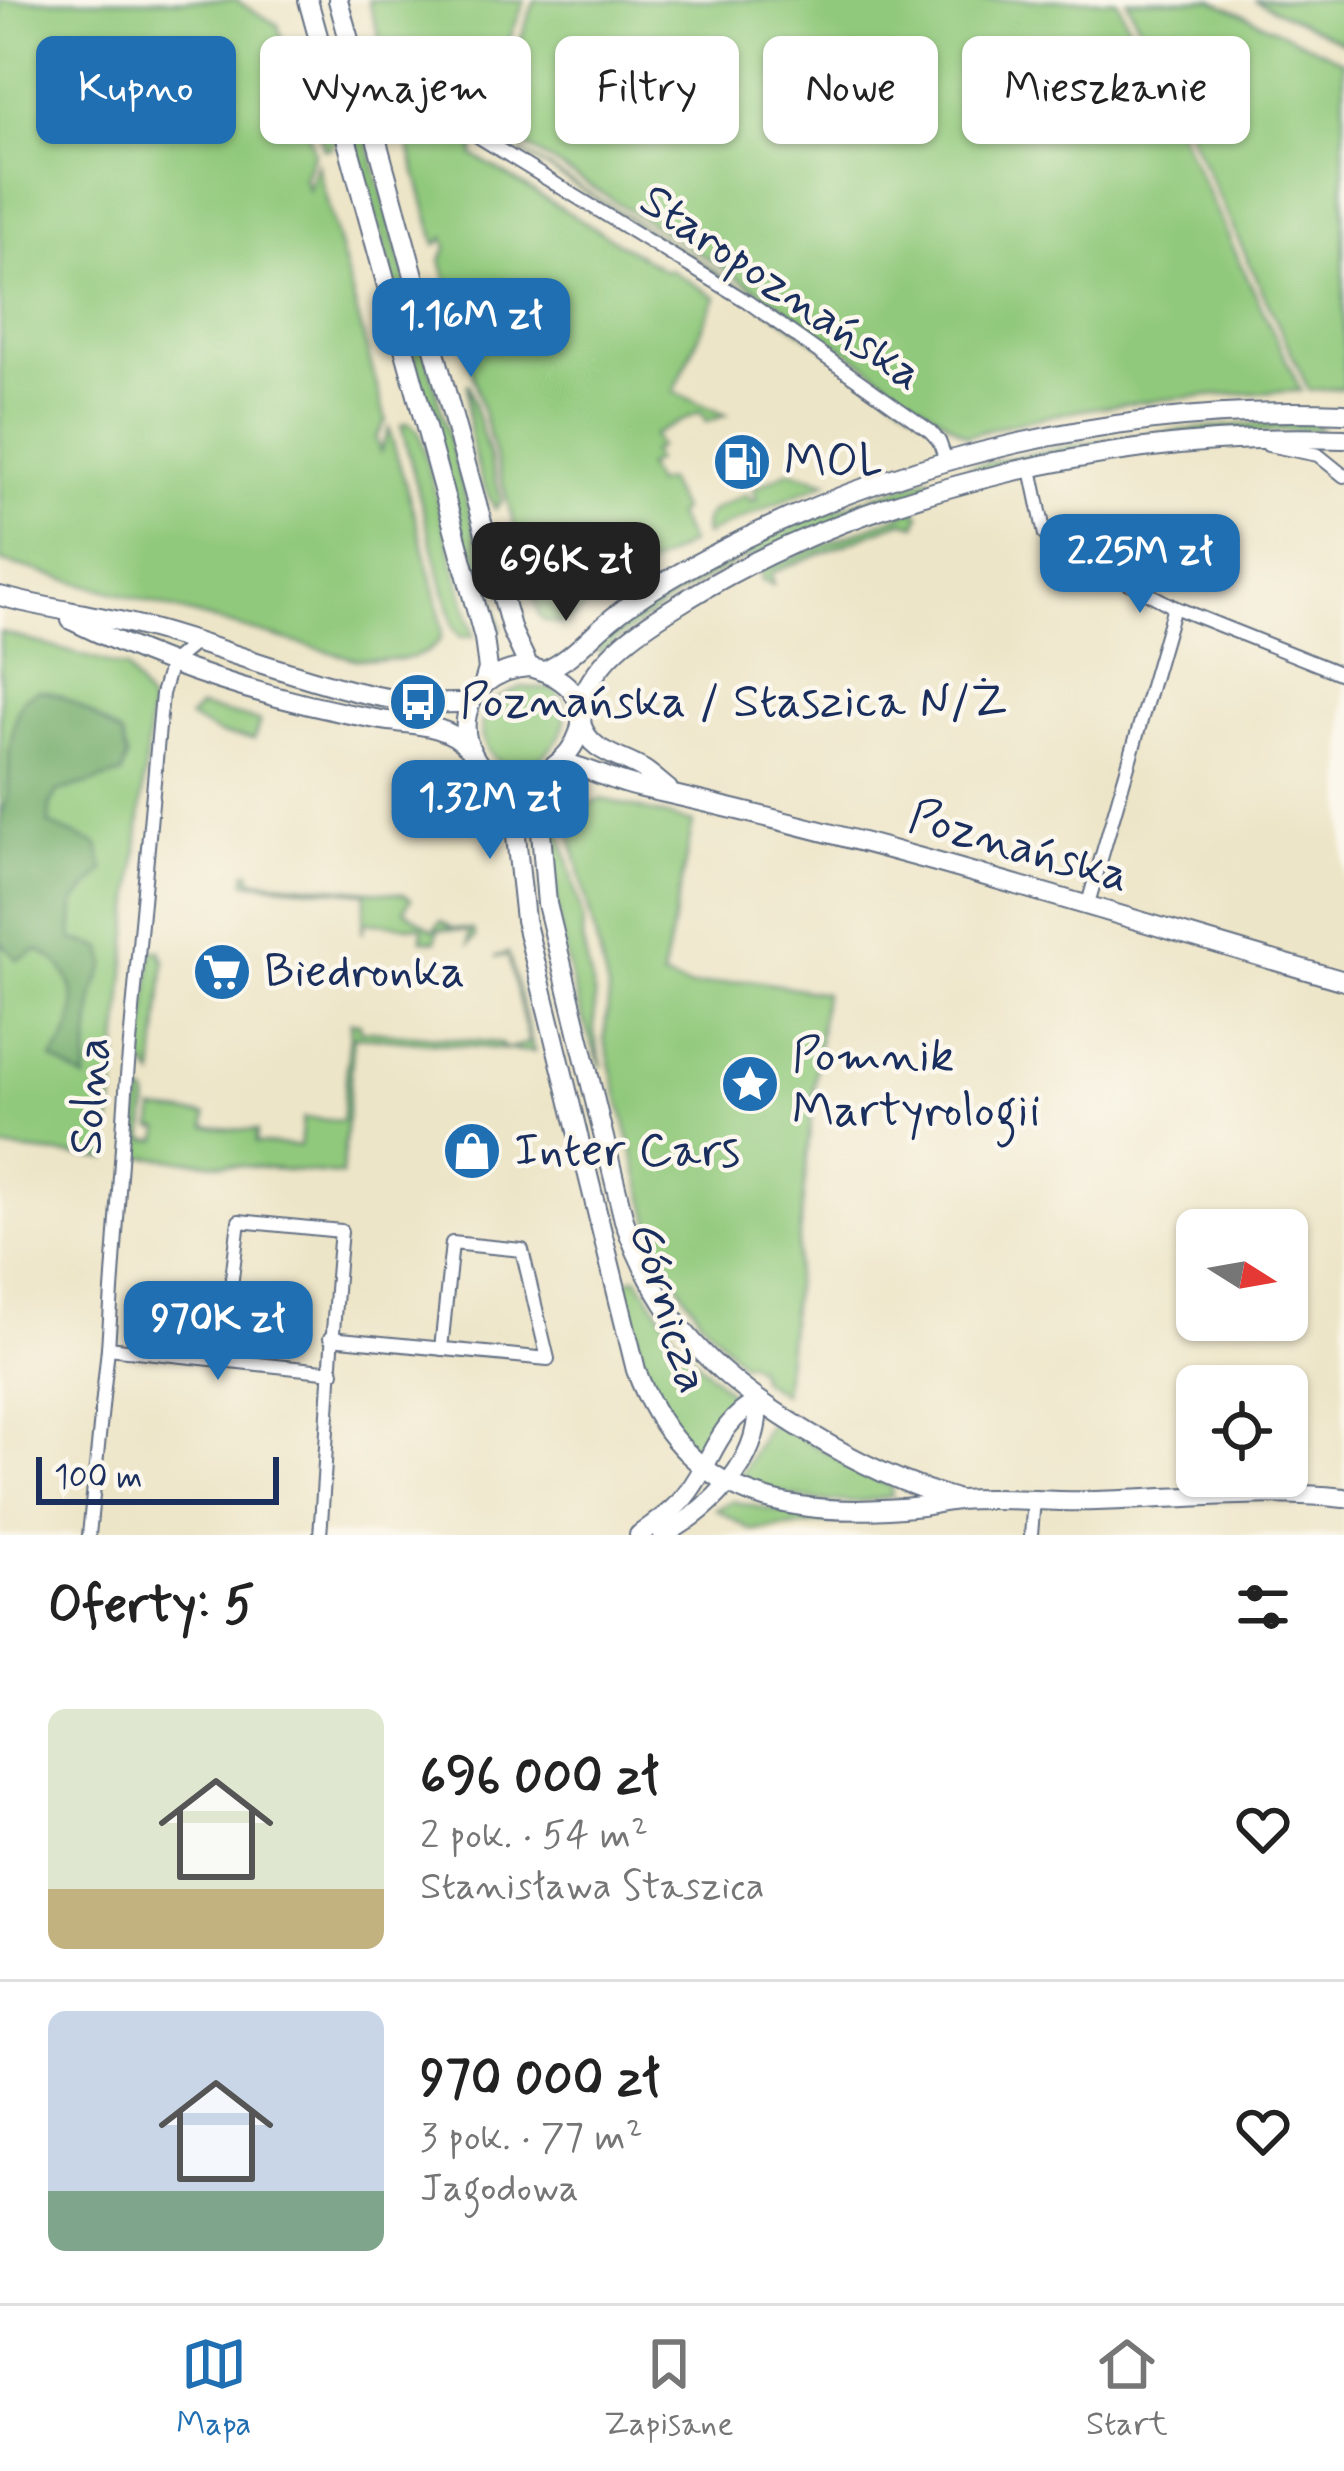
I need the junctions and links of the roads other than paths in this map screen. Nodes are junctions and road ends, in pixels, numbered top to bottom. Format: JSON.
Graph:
{"nodes":[{"id":1,"x":308,"y":0,"type":"edge"},
{"id":2,"x":338,"y":0,"type":"edge"},
{"id":3,"x":348,"y":36,"type":"edge"},
{"id":4,"x":377,"y":144,"type":"edge"},
{"id":5,"x":491,"y":144,"type":"edge"},
{"id":6,"x":1344,"y":413,"type":"edge"},
{"id":7,"x":1344,"y":439,"type":"edge"},
{"id":8,"x":1243,"y":440,"type":"junction"},
{"id":9,"x":947,"y":463,"type":"junction"},
{"id":10,"x":1031,"y":469,"type":"junction"},
{"id":11,"x":1344,"y":476,"type":"edge"},
{"id":12,"x":0,"y":596,"type":"edge"},
{"id":13,"x":1174,"y":607,"type":"junction"},
{"id":14,"x":56,"y":612,"type":"junction"},
{"id":15,"x":195,"y":643,"type":"junction"},
{"id":16,"x":171,"y":663,"type":"junction"},
{"id":17,"x":537,"y":669,"type":"junction"},
{"id":18,"x":1344,"y":675,"type":"edge"},
{"id":19,"x":477,"y":694,"type":"junction"},
{"id":20,"x":580,"y":712,"type":"junction"},
{"id":21,"x":468,"y":747,"type":"junction"},
{"id":22,"x":556,"y":764,"type":"junction"},
{"id":23,"x":503,"y":785,"type":"junction"},
{"id":24,"x":672,"y":792,"type":"junction"},
{"id":25,"x":1087,"y":907,"type":"junction"},
{"id":26,"x":1344,"y":980,"type":"edge"},
{"id":27,"x":330,"y":1338,"type":"junction"},
{"id":28,"x":108,"y":1348,"type":"junction"},
{"id":29,"x":441,"y":1349,"type":"junction"},
{"id":30,"x":222,"y":1360,"type":"junction"},
{"id":31,"x":332,"y":1372,"type":"junction"},
{"id":32,"x":757,"y":1402,"type":"junction"},
{"id":33,"x":703,"y":1468,"type":"junction"},
{"id":34,"x":727,"y":1484,"type":"junction"},
{"id":35,"x":1344,"y":1498,"type":"edge"},
{"id":36,"x":958,"y":1500,"type":"junction"},
{"id":37,"x":1034,"y":1500,"type":"junction"},
{"id":38,"x":649,"y":1534,"type":"edge"},
{"id":39,"x":89,"y":1535,"type":"edge"},
{"id":40,"x":320,"y":1535,"type":"edge"},
{"id":41,"x":1031,"y":1535,"type":"edge"}],
"edges":[{"from":1,"to":19,"type":"street"},
{"from":2,"to":3,"type":"street"},
{"from":4,"to":17,"type":"street"},
{"from":5,"to":9,"type":"street","name":"Staropoznańska"},
{"from":6,"to":9,"type":"street"},
{"from":7,"to":8,"type":"street"},
{"from":8,"to":10,"type":"street"},
{"from":8,"to":11,"type":"street"},
{"from":9,"to":17,"type":"street"},
{"from":10,"to":13,"type":"street"},
{"from":10,"to":20,"type":"street"},
{"from":12,"to":14,"type":"street"},
{"from":13,"to":18,"type":"street"},
{"from":13,"to":25,"type":"street"},
{"from":14,"to":15,"type":"street"},
{"from":14,"to":16,"type":"street"},
{"from":15,"to":16,"type":"street"},
{"from":15,"to":19,"type":"street"},
{"from":16,"to":21,"type":"street"},
{"from":16,"to":28,"type":"street","name":"Solna"},
{"from":17,"to":19,"type":"street"},
{"from":17,"to":20,"type":"street"},
{"from":19,"to":21,"type":"street"},
{"from":20,"to":22,"type":"street"},
{"from":20,"to":24,"type":"street","name":"Poznańska"},
{"from":21,"to":23,"type":"street"},
{"from":22,"to":23,"type":"street"},
{"from":22,"to":24,"type":"street","name":"Poznańska"},
{"from":22,"to":32,"type":"street","name":"Górnicza"},
{"from":23,"to":33,"type":"street","name":"Górnicza"},
{"from":24,"to":25,"type":"street","name":"Poznańska"},
{"from":25,"to":26,"type":"street","name":"Poznańska"},
{"from":27,"to":29,"type":"street"},
{"from":27,"to":30,"type":"street"},
{"from":27,"to":31,"type":"street"},
{"from":28,"to":30,"type":"street"},
{"from":28,"to":39,"type":"street","name":"Solna"},
{"from":29,"to":29,"type":"street"},
{"from":30,"to":31,"type":"street"},
{"from":31,"to":40,"type":"street"},
{"from":32,"to":33,"type":"street"},
{"from":32,"to":34,"type":"street","name":"Górnicza"},
{"from":32,"to":36,"type":"street"},
{"from":33,"to":34,"type":"street","name":"Górnicza"},
{"from":33,"to":38,"type":"street"},
{"from":34,"to":36,"type":"street"},
{"from":34,"to":38,"type":"street"},
{"from":35,"to":37,"type":"street"},
{"from":36,"to":37,"type":"street"},
{"from":37,"to":41,"type":"street"}]}
